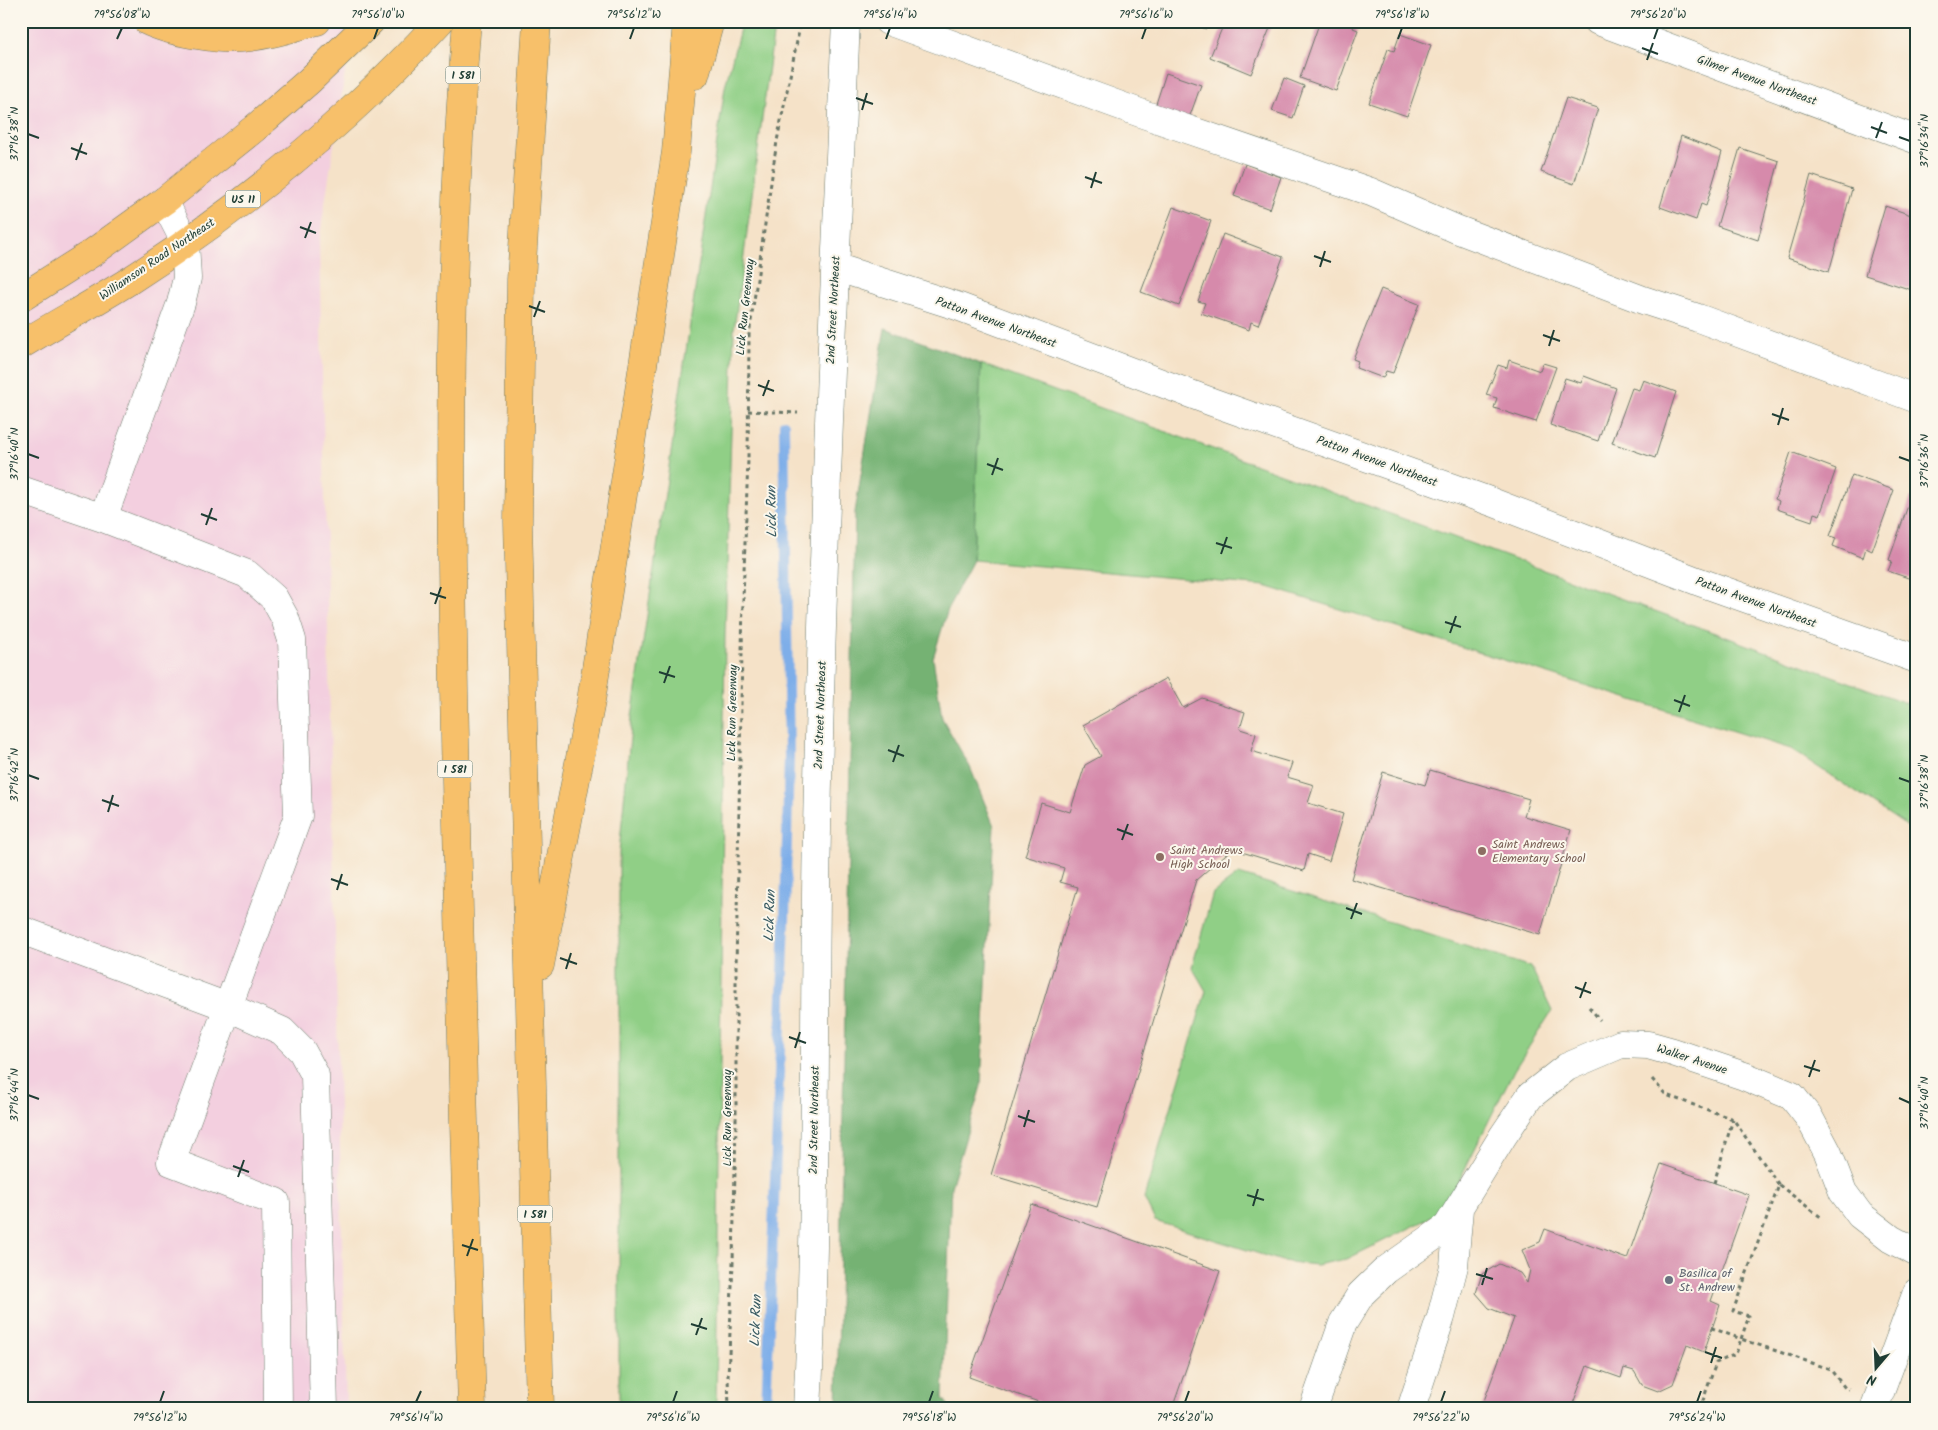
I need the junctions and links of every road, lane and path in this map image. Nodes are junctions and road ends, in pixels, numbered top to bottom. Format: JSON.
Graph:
{"nodes":[{"id":1,"x":147,"y":21,"type":"edge"},
{"id":2,"x":317,"y":21,"type":"edge"},
{"id":3,"x":371,"y":21,"type":"edge"},
{"id":4,"x":440,"y":21,"type":"edge"},
{"id":5,"x":467,"y":21,"type":"edge"},
{"id":6,"x":538,"y":21,"type":"edge"},
{"id":7,"x":687,"y":21,"type":"edge"},
{"id":8,"x":710,"y":21,"type":"edge"},
{"id":9,"x":801,"y":21,"type":"edge"},
{"id":10,"x":846,"y":21,"type":"edge"},
{"id":11,"x":888,"y":21,"type":"edge"},
{"id":12,"x":1598,"y":21,"type":"edge"},
{"id":13,"x":1917,"y":140,"type":"edge"},
{"id":14,"x":676,"y":152,"type":"junction"},
{"id":15,"x":164,"y":201,"type":"junction"},
{"id":16,"x":185,"y":242,"type":"junction"},
{"id":17,"x":835,"y":267,"type":"junction"},
{"id":18,"x":21,"y":298,"type":"edge"},
{"id":19,"x":21,"y":345,"type":"edge"},
{"id":20,"x":1917,"y":398,"type":"edge"},
{"id":21,"x":748,"y":411,"type":"junction"},
{"id":22,"x":802,"y":413,"type":"dead end"},
{"id":23,"x":21,"y":490,"type":"edge"},
{"id":24,"x":103,"y":518,"type":"junction"},
{"id":25,"x":1917,"y":660,"type":"edge"},
{"id":26,"x":21,"y":930,"type":"edge"},
{"id":27,"x":228,"y":1007,"type":"junction"},
{"id":28,"x":1589,"y":1007,"type":"dead end"},
{"id":29,"x":530,"y":1018,"type":"junction"},
{"id":30,"x":1621,"y":1044,"type":"junction"},
{"id":31,"x":1733,"y":1119,"type":"junction"},
{"id":32,"x":1714,"y":1183,"type":"dead end"},
{"id":33,"x":1459,"y":1209,"type":"junction"},
{"id":34,"x":1917,"y":1253,"type":"edge"},
{"id":35,"x":1917,"y":1292,"type":"edge"},
{"id":36,"x":1712,"y":1328,"type":"dead end"},
{"id":37,"x":1741,"y":1339,"type":"junction"},
{"id":38,"x":1876,"y":1404,"type":"edge"},
{"id":39,"x":278,"y":1409,"type":"edge"},
{"id":40,"x":324,"y":1409,"type":"edge"},
{"id":41,"x":472,"y":1409,"type":"edge"},
{"id":42,"x":540,"y":1409,"type":"edge"},
{"id":43,"x":729,"y":1409,"type":"edge"},
{"id":44,"x":807,"y":1409,"type":"edge"},
{"id":45,"x":1313,"y":1409,"type":"edge"},
{"id":46,"x":1411,"y":1409,"type":"edge"},
{"id":47,"x":1700,"y":1409,"type":"edge"}],
"edges":[{"from":1,"to":2,"type":"main road"},
{"from":3,"to":15,"type":"main road"},
{"from":4,"to":16,"type":"main road","name":"Williamson Road Northeast","number":"US 11"},
{"from":5,"to":41,"type":"main road","number":"I 581"},
{"from":6,"to":29,"type":"main road","number":"I 581"},
{"from":7,"to":14,"type":"main road"},
{"from":8,"to":14,"type":"main road"},
{"from":9,"to":21,"type":"path","name":"Lick Run Greenway"},
{"from":10,"to":17,"type":"street","name":"2nd Street Northeast"},
{"from":11,"to":20,"type":"street"},
{"from":12,"to":13,"type":"street","name":"Gilmer Avenue Northeast"},
{"from":14,"to":29,"type":"main road"},
{"from":15,"to":16,"type":"street"},
{"from":15,"to":18,"type":"main road"},
{"from":16,"to":19,"type":"main road","name":"Williamson Road Northeast","number":"US 11"},
{"from":16,"to":24,"type":"street"},
{"from":17,"to":25,"type":"street","name":"Patton Avenue Northeast"},
{"from":17,"to":44,"type":"street","name":"2nd Street Northeast"},
{"from":21,"to":22,"type":"path"},
{"from":21,"to":43,"type":"path","name":"Lick Run Greenway"},
{"from":23,"to":24,"type":"street"},
{"from":24,"to":27,"type":"street"},
{"from":26,"to":27,"type":"street"},
{"from":27,"to":39,"type":"street"},
{"from":27,"to":40,"type":"street"},
{"from":28,"to":30,"type":"path"},
{"from":29,"to":42,"type":"main road","number":"I 581"},
{"from":30,"to":31,"type":"path"},
{"from":30,"to":33,"type":"street","name":"Walker Avenue"},
{"from":30,"to":34,"type":"street","name":"Walker Avenue"},
{"from":31,"to":32,"type":"path"},
{"from":31,"to":37,"type":"path"},
{"from":33,"to":45,"type":"street","name":"Walker Avenue"},
{"from":33,"to":46,"type":"street","name":"Walker Avenue"},
{"from":35,"to":38,"type":"street"},
{"from":36,"to":37,"type":"path"},
{"from":37,"to":38,"type":"path"},
{"from":37,"to":47,"type":"path"}]}
